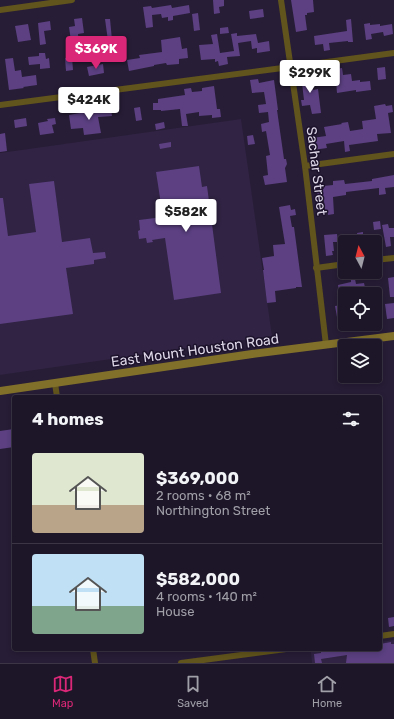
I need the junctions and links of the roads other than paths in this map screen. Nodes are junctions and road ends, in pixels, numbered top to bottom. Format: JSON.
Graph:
{"nodes":[{"id":1,"x":72,"y":0,"type":"edge"},
{"id":2,"x":281,"y":0,"type":"edge"},
{"id":3,"x":0,"y":10,"type":"edge"},
{"id":4,"x":394,"y":52,"type":"edge"},
{"id":5,"x":290,"y":67,"type":"junction"},
{"id":6,"x":0,"y":105,"type":"edge"},
{"id":7,"x":394,"y":154,"type":"edge"},
{"id":8,"x":305,"y":166,"type":"junction"},
{"id":9,"x":394,"y":258,"type":"edge"},
{"id":10,"x":382,"y":259,"type":"edge"},
{"id":11,"x":338,"y":265,"type":"edge"},
{"id":12,"x":316,"y":268,"type":"junction"},
{"id":13,"x":394,"y":336,"type":"edge"},
{"id":14,"x":326,"y":345,"type":"junction"},
{"id":15,"x":55,"y":384,"type":"junction"},
{"id":16,"x":0,"y":391,"type":"edge"},
{"id":17,"x":57,"y":395,"type":"edge"},
{"id":18,"x":394,"y":634,"type":"edge"},
{"id":19,"x":382,"y":636,"type":"edge"},
{"id":20,"x":93,"y":651,"type":"edge"},
{"id":21,"x":271,"y":651,"type":"edge"},
{"id":22,"x":95,"y":663,"type":"edge"},
{"id":23,"x":181,"y":663,"type":"edge"}],
"edges":[{"from":1,"to":3,"type":"street"},
{"from":2,"to":5,"type":"street","name":"Sachar Street"},
{"from":4,"to":5,"type":"street"},
{"from":5,"to":6,"type":"street"},
{"from":5,"to":8,"type":"street","name":"Sachar Street"},
{"from":7,"to":8,"type":"street"},
{"from":8,"to":12,"type":"street","name":"Sachar Street"},
{"from":9,"to":10,"type":"street"},
{"from":11,"to":12,"type":"street"},
{"from":12,"to":14,"type":"street","name":"Sachar Street"},
{"from":13,"to":14,"type":"main road","name":"East Mount Houston Road"},
{"from":14,"to":15,"type":"main road","name":"East Mount Houston Road"},
{"from":15,"to":16,"type":"main road","name":"East Mount Houston Road"},
{"from":15,"to":17,"type":"street"},
{"from":18,"to":19,"type":"street"},
{"from":20,"to":22,"type":"street"},
{"from":21,"to":23,"type":"street"}]}
